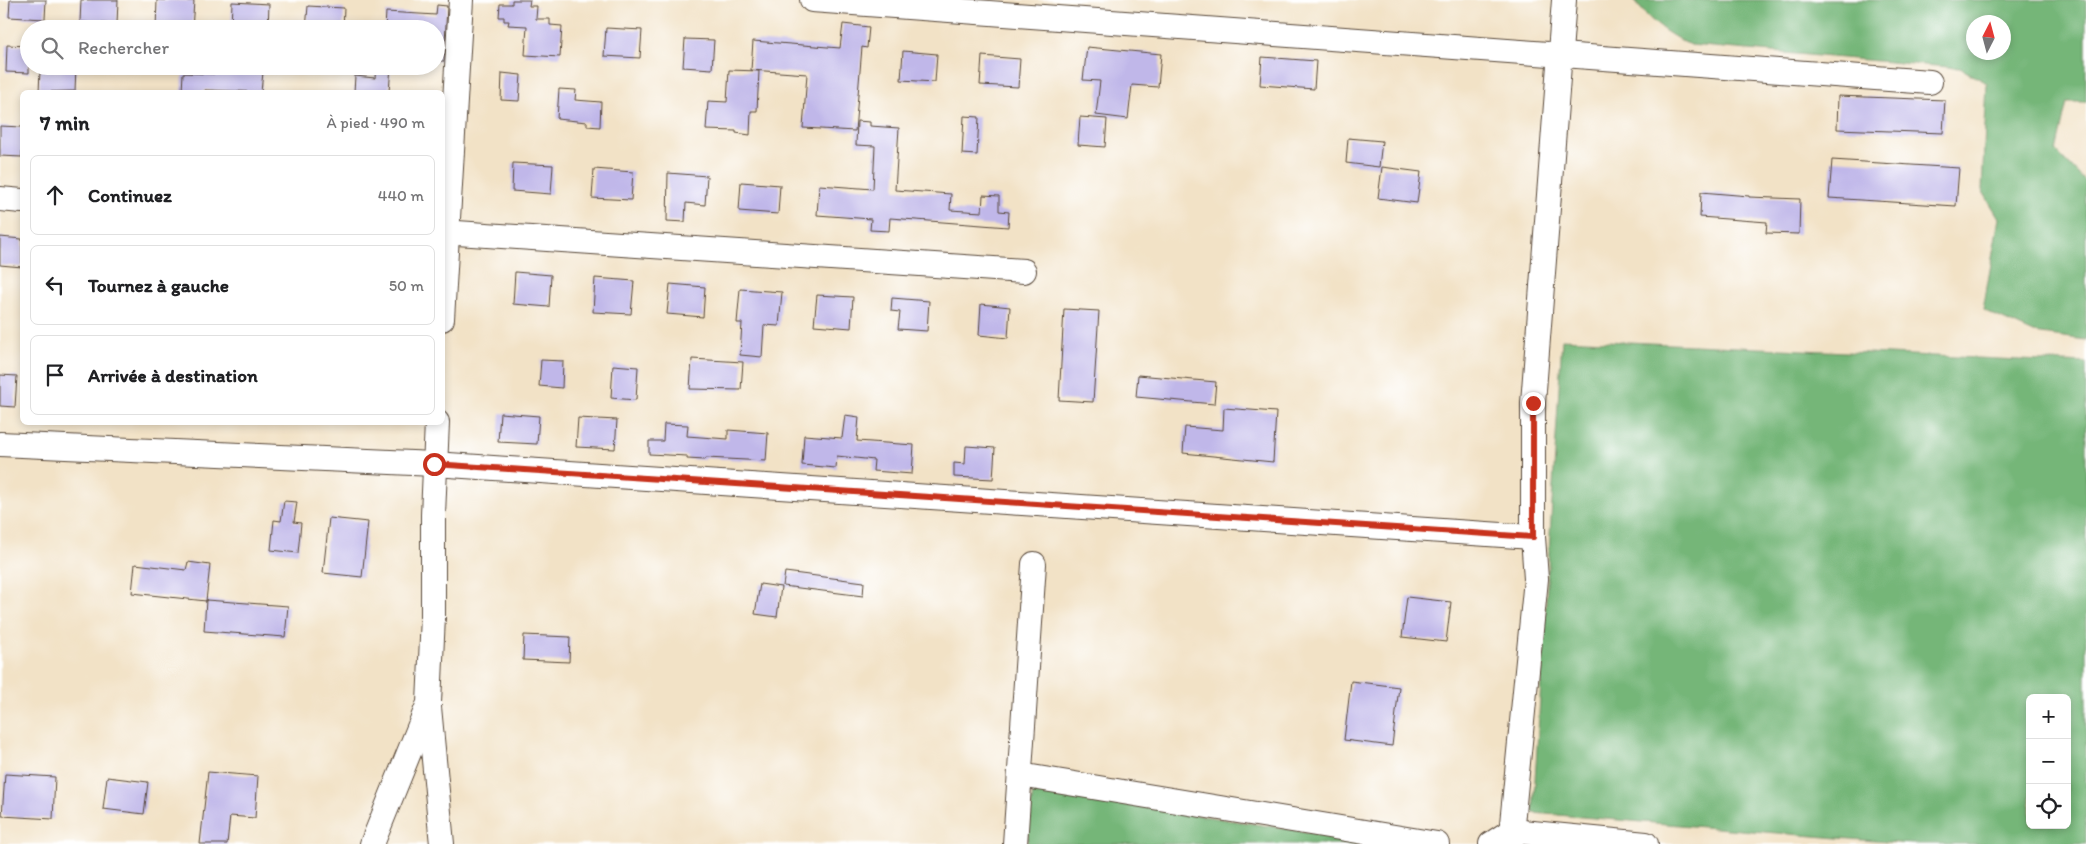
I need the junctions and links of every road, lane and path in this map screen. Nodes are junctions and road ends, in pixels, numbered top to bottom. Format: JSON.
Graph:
{"nodes":[{"id":1,"x":461,"y":0,"type":"edge"},
{"id":2,"x":812,"y":0,"type":"edge"},
{"id":3,"x":1564,"y":0,"type":"edge"},
{"id":4,"x":1560,"y":55,"type":"junction"},
{"id":5,"x":1930,"y":82,"type":"dead end"},
{"id":6,"x":0,"y":199,"type":"edge"},
{"id":7,"x":20,"y":201,"type":"edge"},
{"id":8,"x":445,"y":232,"type":"edge"},
{"id":9,"x":1024,"y":271,"type":"dead end"},
{"id":10,"x":437,"y":425,"type":"edge"},
{"id":11,"x":0,"y":444,"type":"edge"},
{"id":12,"x":434,"y":464,"type":"junction"},
{"id":13,"x":1533,"y":537,"type":"junction"},
{"id":14,"x":1034,"y":564,"type":"dead end"},
{"id":15,"x":429,"y":703,"type":"junction"},
{"id":16,"x":1020,"y":775,"type":"junction"},
{"id":17,"x":1511,"y":838,"type":"edge"},
{"id":18,"x":372,"y":844,"type":"edge"},
{"id":19,"x":442,"y":844,"type":"edge"},
{"id":20,"x":1015,"y":844,"type":"edge"},
{"id":21,"x":1437,"y":844,"type":"edge"},
{"id":22,"x":1491,"y":844,"type":"edge"},
{"id":23,"x":1646,"y":844,"type":"edge"}],
"edges":[{"from":1,"to":8,"type":"street"},
{"from":2,"to":4,"type":"street"},
{"from":3,"to":4,"type":"street"},
{"from":4,"to":5,"type":"street"},
{"from":4,"to":13,"type":"street"},
{"from":6,"to":7,"type":"street"},
{"from":8,"to":9,"type":"street"},
{"from":10,"to":12,"type":"street"},
{"from":11,"to":12,"type":"street"},
{"from":12,"to":13,"type":"street"},
{"from":12,"to":15,"type":"street"},
{"from":13,"to":17,"type":"street"},
{"from":14,"to":16,"type":"street"},
{"from":15,"to":18,"type":"street"},
{"from":15,"to":19,"type":"street"},
{"from":16,"to":20,"type":"street"},
{"from":16,"to":21,"type":"street"},
{"from":17,"to":22,"type":"street"},
{"from":17,"to":23,"type":"street"}]}
